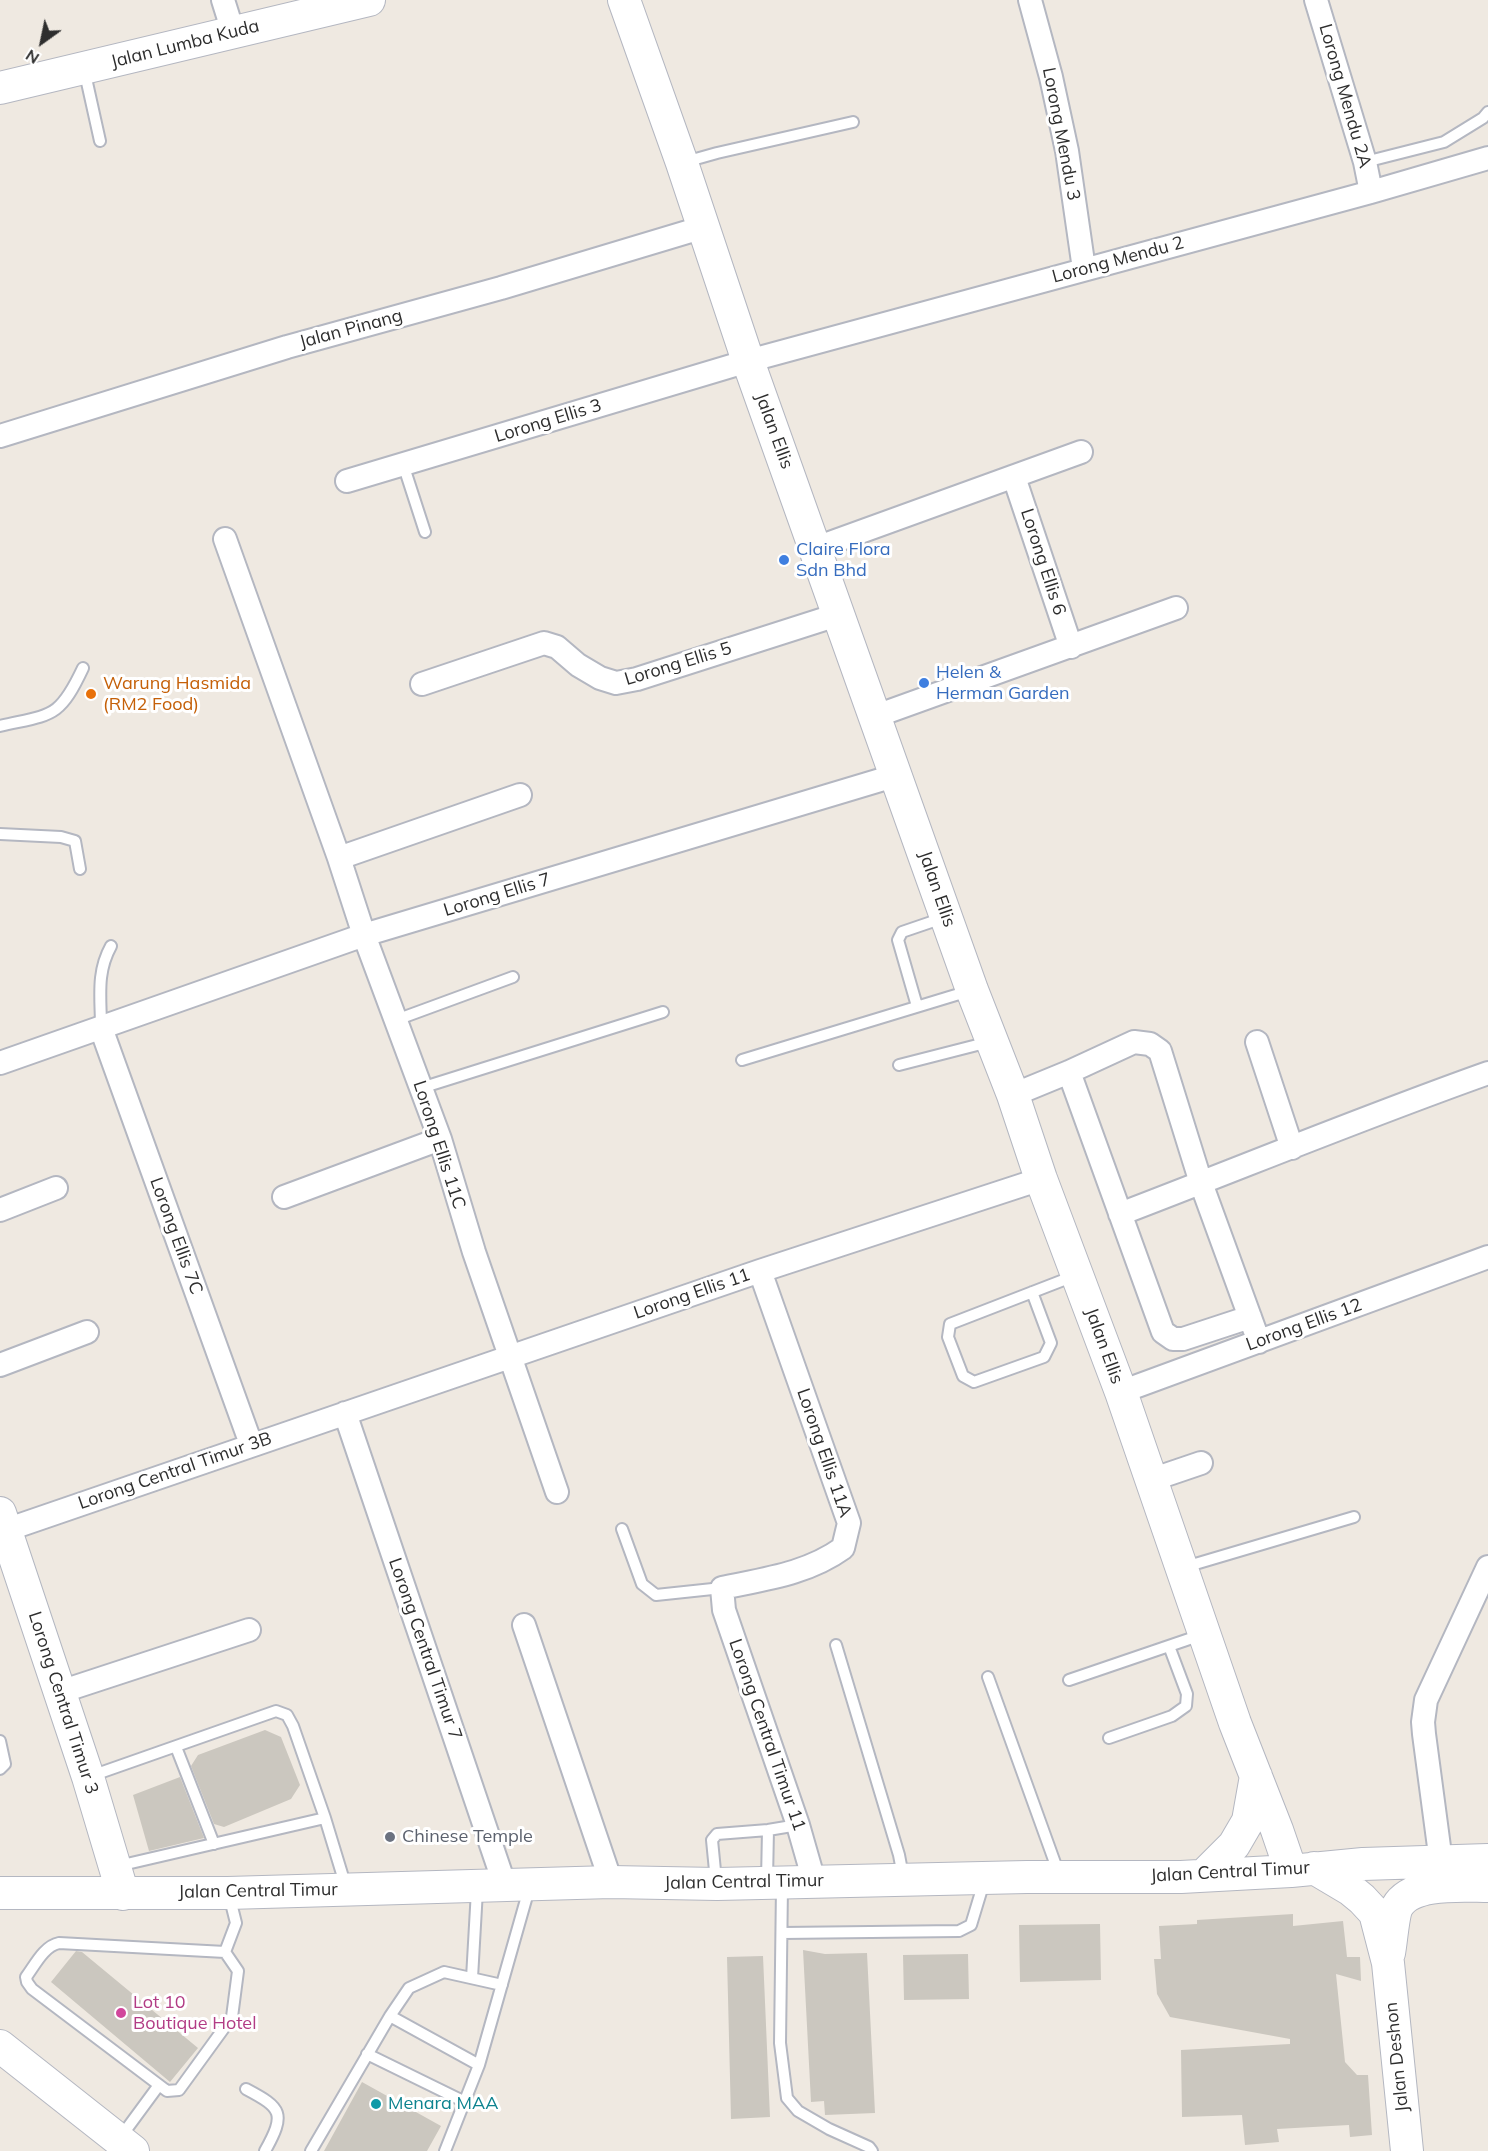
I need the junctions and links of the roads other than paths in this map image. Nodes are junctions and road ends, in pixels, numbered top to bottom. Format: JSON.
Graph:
{"nodes":[{"id":1,"x":223,"y":0,"type":"edge"},
{"id":2,"x":369,"y":0,"type":"edge"},
{"id":3,"x":624,"y":0,"type":"edge"},
{"id":4,"x":1030,"y":0,"type":"edge"},
{"id":5,"x":1316,"y":0,"type":"edge"},
{"id":6,"x":233,"y":32,"type":"junction"},
{"id":7,"x":84,"y":69,"type":"junction"},
{"id":8,"x":0,"y":88,"type":"edge"},
{"id":9,"x":1488,"y":112,"type":"edge"},
{"id":10,"x":853,"y":122,"type":"dead end"},
{"id":11,"x":100,"y":141,"type":"dead end"},
{"id":12,"x":1488,"y":158,"type":"edge"},
{"id":13,"x":1365,"y":162,"type":"junction"},
{"id":14,"x":682,"y":163,"type":"junction"},
{"id":15,"x":1371,"y":192,"type":"junction"},
{"id":16,"x":704,"y":227,"type":"junction"},
{"id":17,"x":1084,"y":269,"type":"junction"},
{"id":18,"x":748,"y":361,"type":"junction"},
{"id":19,"x":0,"y":436,"type":"edge"},
{"id":20,"x":1081,"y":452,"type":"dead end"},
{"id":21,"x":403,"y":464,"type":"junction"},
{"id":22,"x":1014,"y":477,"type":"junction"},
{"id":23,"x":348,"y":481,"type":"dead end"},
{"id":24,"x":425,"y":532,"type":"dead end"},
{"id":25,"x":225,"y":539,"type":"dead end"},
{"id":26,"x":816,"y":548,"type":"junction"},
{"id":27,"x":1176,"y":608,"type":"dead end"},
{"id":28,"x":840,"y":614,"type":"junction"},
{"id":29,"x":1071,"y":647,"type":"junction"},
{"id":30,"x":83,"y":668,"type":"dead end"},
{"id":31,"x":422,"y":684,"type":"dead end"},
{"id":32,"x":876,"y":716,"type":"junction"},
{"id":33,"x":0,"y":726,"type":"edge"},
{"id":34,"x":897,"y":775,"type":"junction"},
{"id":35,"x":520,"y":795,"type":"dead end"},
{"id":36,"x":0,"y":834,"type":"edge"},
{"id":37,"x":339,"y":858,"type":"junction"},
{"id":38,"x":80,"y":869,"type":"dead end"},
{"id":39,"x":946,"y":917,"type":"junction"},
{"id":40,"x":364,"y":935,"type":"junction"},
{"id":41,"x":111,"y":946,"type":"dead end"},
{"id":42,"x":513,"y":977,"type":"dead end"},
{"id":43,"x":972,"y":990,"type":"junction"},
{"id":44,"x":917,"y":1006,"type":"junction"},
{"id":45,"x":663,"y":1012,"type":"dead end"},
{"id":46,"x":396,"y":1020,"type":"junction"},
{"id":47,"x":101,"y":1028,"type":"junction"},
{"id":48,"x":992,"y":1041,"type":"junction"},
{"id":49,"x":1257,"y":1042,"type":"dead end"},
{"id":50,"x":742,"y":1060,"type":"dead end"},
{"id":51,"x":0,"y":1063,"type":"edge"},
{"id":52,"x":899,"y":1065,"type":"dead end"},
{"id":53,"x":1069,"y":1072,"type":"junction"},
{"id":54,"x":1488,"y":1073,"type":"edge"},
{"id":55,"x":421,"y":1088,"type":"junction"},
{"id":56,"x":1013,"y":1095,"type":"junction"},
{"id":57,"x":440,"y":1139,"type":"junction"},
{"id":58,"x":1292,"y":1148,"type":"junction"},
{"id":59,"x":1041,"y":1179,"type":"junction"},
{"id":60,"x":1201,"y":1183,"type":"junction"},
{"id":61,"x":56,"y":1188,"type":"dead end"},
{"id":62,"x":284,"y":1197,"type":"dead end"},
{"id":63,"x":0,"y":1210,"type":"edge"},
{"id":64,"x":1120,"y":1214,"type":"junction"},
{"id":65,"x":1488,"y":1257,"type":"edge"},
{"id":66,"x":760,"y":1271,"type":"junction"},
{"id":67,"x":1078,"y":1275,"type":"junction"},
{"id":68,"x":1032,"y":1293,"type":"junction"},
{"id":69,"x":1250,"y":1317,"type":"junction"},
{"id":70,"x":87,"y":1332,"type":"dead end"},
{"id":71,"x":1258,"y":1342,"type":"junction"},
{"id":72,"x":510,"y":1356,"type":"junction"},
{"id":73,"x":0,"y":1365,"type":"edge"},
{"id":74,"x":1121,"y":1392,"type":"junction"},
{"id":75,"x":345,"y":1413,"type":"junction"},
{"id":76,"x":251,"y":1444,"type":"junction"},
{"id":77,"x":1201,"y":1463,"type":"dead end"},
{"id":78,"x":1151,"y":1480,"type":"junction"},
{"id":79,"x":557,"y":1491,"type":"dead end"},
{"id":80,"x":1354,"y":1517,"type":"dead end"},
{"id":81,"x":3,"y":1521,"type":"edge"},
{"id":82,"x":622,"y":1529,"type":"dead end"},
{"id":83,"x":1488,"y":1567,"type":"edge"},
{"id":84,"x":1182,"y":1568,"type":"junction"},
{"id":85,"x":722,"y":1588,"type":"junction"},
{"id":86,"x":524,"y":1625,"type":"dead end"},
{"id":87,"x":249,"y":1630,"type":"dead end"},
{"id":88,"x":1204,"y":1634,"type":"junction"},
{"id":89,"x":836,"y":1645,"type":"dead end"},
{"id":90,"x":1169,"y":1646,"type":"junction"},
{"id":91,"x":988,"y":1677,"type":"dead end"},
{"id":92,"x":1070,"y":1680,"type":"dead end"},
{"id":93,"x":60,"y":1692,"type":"junction"},
{"id":94,"x":1109,"y":1738,"type":"dead end"},
{"id":95,"x":0,"y":1742,"type":"edge"},
{"id":96,"x":176,"y":1747,"type":"junction"},
{"id":97,"x":0,"y":1769,"type":"edge"},
{"id":98,"x":1256,"y":1776,"type":"junction"},
{"id":99,"x":88,"y":1777,"type":"junction"},
{"id":100,"x":325,"y":1818,"type":"junction"},
{"id":101,"x":798,"y":1825,"type":"junction"},
{"id":102,"x":768,"y":1830,"type":"junction"},
{"id":103,"x":214,"y":1844,"type":"junction"},
{"id":104,"x":1488,"y":1860,"type":"edge"},
{"id":105,"x":1441,"y":1862,"type":"junction"},
{"id":106,"x":1302,"y":1869,"type":"junction"},
{"id":107,"x":1205,"y":1874,"type":"junction"},
{"id":108,"x":1060,"y":1877,"type":"junction"},
{"id":109,"x":904,"y":1879,"type":"junction"},
{"id":110,"x":985,"y":1879,"type":"junction"},
{"id":111,"x":119,"y":1880,"type":"junction"},
{"id":112,"x":814,"y":1881,"type":"junction"},
{"id":113,"x":611,"y":1882,"type":"junction"},
{"id":114,"x":774,"y":1883,"type":"junction"},
{"id":115,"x":717,"y":1884,"type":"junction"},
{"id":116,"x":504,"y":1886,"type":"junction"},
{"id":117,"x":1488,"y":1886,"type":"edge"},
{"id":118,"x":347,"y":1890,"type":"junction"},
{"id":119,"x":228,"y":1893,"type":"junction"},
{"id":120,"x":2,"y":1894,"type":"edge"},
{"id":121,"x":782,"y":1933,"type":"junction"},
{"id":122,"x":225,"y":1952,"type":"junction"},
{"id":123,"x":1388,"y":1963,"type":"junction"},
{"id":124,"x":472,"y":1978,"type":"junction"},
{"id":125,"x":502,"y":1985,"type":"junction"},
{"id":126,"x":390,"y":2016,"type":"junction"},
{"id":127,"x":0,"y":2046,"type":"edge"},
{"id":128,"x":368,"y":2054,"type":"junction"},
{"id":129,"x":479,"y":2065,"type":"junction"},
{"id":130,"x":159,"y":2085,"type":"junction"},
{"id":131,"x":246,"y":2089,"type":"dead end"},
{"id":132,"x":465,"y":2102,"type":"junction"},
{"id":133,"x":126,"y":2146,"type":"edge"},
{"id":134,"x":265,"y":2151,"type":"edge"},
{"id":135,"x":311,"y":2151,"type":"edge"},
{"id":136,"x":445,"y":2151,"type":"edge"},
{"id":137,"x":872,"y":2151,"type":"edge"},
{"id":138,"x":1407,"y":2151,"type":"edge"}],
"edges":[{"from":1,"to":6,"type":"street"},
{"from":2,"to":6,"type":"main road","name":"Jalan Lumba Kuda"},
{"from":3,"to":14,"type":"main road","name":"Jalan Ellis"},
{"from":4,"to":17,"type":"street","name":"Lorong Mendu 3"},
{"from":5,"to":13,"type":"street","name":"Lorong Mendu 2A"},
{"from":6,"to":7,"type":"main road","name":"Jalan Lumba Kuda"},
{"from":7,"to":8,"type":"main road","name":"Jalan Lumba Kuda"},
{"from":7,"to":11,"type":"lane"},
{"from":9,"to":13,"type":"lane"},
{"from":10,"to":14,"type":"lane"},
{"from":12,"to":15,"type":"street","name":"Lorong Mendu 2"},
{"from":13,"to":15,"type":"street","name":"Lorong Mendu 2A"},
{"from":14,"to":16,"type":"main road","name":"Jalan Ellis"},
{"from":15,"to":17,"type":"street","name":"Lorong Mendu 2"},
{"from":16,"to":18,"type":"main road","name":"Jalan Ellis"},
{"from":16,"to":19,"type":"street","name":"Jalan Pinang"},
{"from":17,"to":18,"type":"street","name":"Lorong Mendu 2"},
{"from":18,"to":21,"type":"street","name":"Lorong Ellis 3"},
{"from":18,"to":26,"type":"main road","name":"Jalan Ellis"},
{"from":20,"to":22,"type":"street"},
{"from":21,"to":23,"type":"street","name":"Lorong Ellis 3"},
{"from":21,"to":24,"type":"lane"},
{"from":22,"to":26,"type":"street"},
{"from":22,"to":29,"type":"street","name":"Lorong Ellis 6"},
{"from":25,"to":37,"type":"street","name":"Lorong Ellis 11C"},
{"from":26,"to":28,"type":"main road","name":"Jalan Ellis"},
{"from":27,"to":29,"type":"street"},
{"from":28,"to":31,"type":"street","name":"Lorong Ellis 5"},
{"from":28,"to":32,"type":"main road","name":"Jalan Ellis"},
{"from":29,"to":32,"type":"street"},
{"from":30,"to":33,"type":"lane"},
{"from":32,"to":34,"type":"main road","name":"Jalan Ellis"},
{"from":34,"to":39,"type":"main road","name":"Jalan Ellis"},
{"from":34,"to":40,"type":"street","name":"Lorong Ellis 7"},
{"from":35,"to":37,"type":"street"},
{"from":36,"to":38,"type":"lane"},
{"from":37,"to":40,"type":"street","name":"Lorong Ellis 11C"},
{"from":39,"to":43,"type":"main road","name":"Jalan Ellis"},
{"from":39,"to":44,"type":"lane"},
{"from":40,"to":46,"type":"street","name":"Lorong Ellis 11C"},
{"from":40,"to":47,"type":"street","name":"Lorong Ellis 7"},
{"from":41,"to":47,"type":"lane"},
{"from":42,"to":46,"type":"lane"},
{"from":43,"to":44,"type":"lane"},
{"from":43,"to":48,"type":"main road","name":"Jalan Ellis"},
{"from":44,"to":50,"type":"lane"},
{"from":45,"to":55,"type":"lane"},
{"from":46,"to":55,"type":"street","name":"Lorong Ellis 11C"},
{"from":47,"to":51,"type":"street","name":"Lorong Ellis 7"},
{"from":47,"to":76,"type":"street","name":"Lorong Ellis 7C"},
{"from":48,"to":52,"type":"lane"},
{"from":48,"to":56,"type":"main road","name":"Jalan Ellis"},
{"from":49,"to":58,"type":"street"},
{"from":53,"to":56,"type":"street"},
{"from":53,"to":60,"type":"street"},
{"from":53,"to":64,"type":"street"},
{"from":54,"to":58,"type":"street"},
{"from":55,"to":57,"type":"street","name":"Lorong Ellis 11C"},
{"from":56,"to":59,"type":"main road","name":"Jalan Ellis"},
{"from":57,"to":62,"type":"street"},
{"from":57,"to":72,"type":"street","name":"Lorong Ellis 11C"},
{"from":58,"to":60,"type":"street"},
{"from":59,"to":66,"type":"street","name":"Lorong Ellis 11"},
{"from":59,"to":67,"type":"main road","name":"Jalan Ellis"},
{"from":60,"to":64,"type":"street"},
{"from":60,"to":69,"type":"street"},
{"from":61,"to":63,"type":"street"},
{"from":64,"to":69,"type":"street"},
{"from":65,"to":71,"type":"street","name":"Lorong Ellis 12"},
{"from":66,"to":72,"type":"street","name":"Lorong Ellis 11"},
{"from":66,"to":85,"type":"street","name":"Lorong Ellis 11A"},
{"from":67,"to":68,"type":"lane"},
{"from":67,"to":74,"type":"main road","name":"Jalan Ellis"},
{"from":68,"to":68,"type":"lane"},
{"from":69,"to":71,"type":"street"},
{"from":70,"to":73,"type":"street"},
{"from":71,"to":74,"type":"street","name":"Lorong Ellis 12"},
{"from":72,"to":75,"type":"street","name":"Lorong Ellis 11"},
{"from":72,"to":79,"type":"street","name":"Lorong Ellis 11C"},
{"from":74,"to":78,"type":"main road","name":"Jalan Ellis"},
{"from":75,"to":76,"type":"street","name":"Lorong Central Timur 3B"},
{"from":75,"to":116,"type":"street","name":"Lorong Central Timur 7"},
{"from":76,"to":81,"type":"street","name":"Lorong Central Timur 3B"},
{"from":77,"to":78,"type":"street"},
{"from":78,"to":84,"type":"main road","name":"Jalan Ellis"},
{"from":80,"to":84,"type":"lane"},
{"from":81,"to":93,"type":"main road","name":"Lorong Central Timur 3"},
{"from":82,"to":85,"type":"lane"},
{"from":83,"to":105,"type":"street"},
{"from":84,"to":88,"type":"main road","name":"Jalan Ellis"},
{"from":85,"to":101,"type":"street","name":"Lorong Central Timur 11"},
{"from":86,"to":113,"type":"street"},
{"from":87,"to":93,"type":"street"},
{"from":88,"to":90,"type":"lane"},
{"from":88,"to":98,"type":"main road","name":"Jalan Ellis"},
{"from":89,"to":109,"type":"lane"},
{"from":90,"to":92,"type":"lane"},
{"from":90,"to":94,"type":"lane"},
{"from":91,"to":108,"type":"lane"},
{"from":93,"to":99,"type":"main road","name":"Lorong Central Timur 3"},
{"from":95,"to":97,"type":"lane"},
{"from":96,"to":99,"type":"lane"},
{"from":96,"to":100,"type":"lane"},
{"from":96,"to":103,"type":"lane"},
{"from":98,"to":106,"type":"main road","name":"Jalan Ellis"},
{"from":98,"to":107,"type":"main road"},
{"from":99,"to":111,"type":"main road","name":"Lorong Central Timur 3"},
{"from":100,"to":103,"type":"lane"},
{"from":100,"to":118,"type":"lane"},
{"from":101,"to":102,"type":"lane"},
{"from":101,"to":112,"type":"street","name":"Lorong Central Timur 11"},
{"from":102,"to":114,"type":"lane"},
{"from":102,"to":115,"type":"lane"},
{"from":103,"to":111,"type":"lane"},
{"from":104,"to":105,"type":"main road","name":"Jalan Central Timur"},
{"from":105,"to":106,"type":"main road","name":"Jalan Central Timur"},
{"from":106,"to":107,"type":"main road","name":"Jalan Central Timur"},
{"from":106,"to":123,"type":"main road"},
{"from":107,"to":108,"type":"main road","name":"Jalan Central Timur"},
{"from":108,"to":110,"type":"main road","name":"Jalan Central Timur"},
{"from":109,"to":110,"type":"main road","name":"Jalan Central Timur"},
{"from":109,"to":112,"type":"main road","name":"Jalan Central Timur"},
{"from":110,"to":121,"type":"lane"},
{"from":111,"to":119,"type":"main road","name":"Jalan Central Timur"},
{"from":111,"to":120,"type":"main road","name":"Jalan Central Timur"},
{"from":112,"to":114,"type":"main road","name":"Jalan Central Timur"},
{"from":113,"to":115,"type":"main road","name":"Jalan Central Timur"},
{"from":113,"to":116,"type":"main road","name":"Jalan Central Timur"},
{"from":114,"to":115,"type":"main road","name":"Jalan Central Timur"},
{"from":114,"to":121,"type":"lane"},
{"from":116,"to":118,"type":"main road","name":"Jalan Central Timur"},
{"from":116,"to":124,"type":"lane"},
{"from":116,"to":125,"type":"lane"},
{"from":117,"to":123,"type":"main road"},
{"from":118,"to":119,"type":"main road","name":"Jalan Central Timur"},
{"from":119,"to":122,"type":"lane"},
{"from":121,"to":137,"type":"lane"},
{"from":122,"to":130,"type":"lane"},
{"from":122,"to":130,"type":"lane"},
{"from":123,"to":138,"type":"main road","name":"Jalan Deshon"},
{"from":124,"to":125,"type":"lane"},
{"from":124,"to":126,"type":"lane"},
{"from":125,"to":129,"type":"lane"},
{"from":126,"to":128,"type":"lane"},
{"from":126,"to":129,"type":"lane"},
{"from":127,"to":133,"type":"main road"},
{"from":128,"to":132,"type":"lane"},
{"from":128,"to":135,"type":"lane"},
{"from":129,"to":132,"type":"lane"},
{"from":130,"to":133,"type":"lane"},
{"from":131,"to":134,"type":"lane"},
{"from":132,"to":136,"type":"lane"}]}
